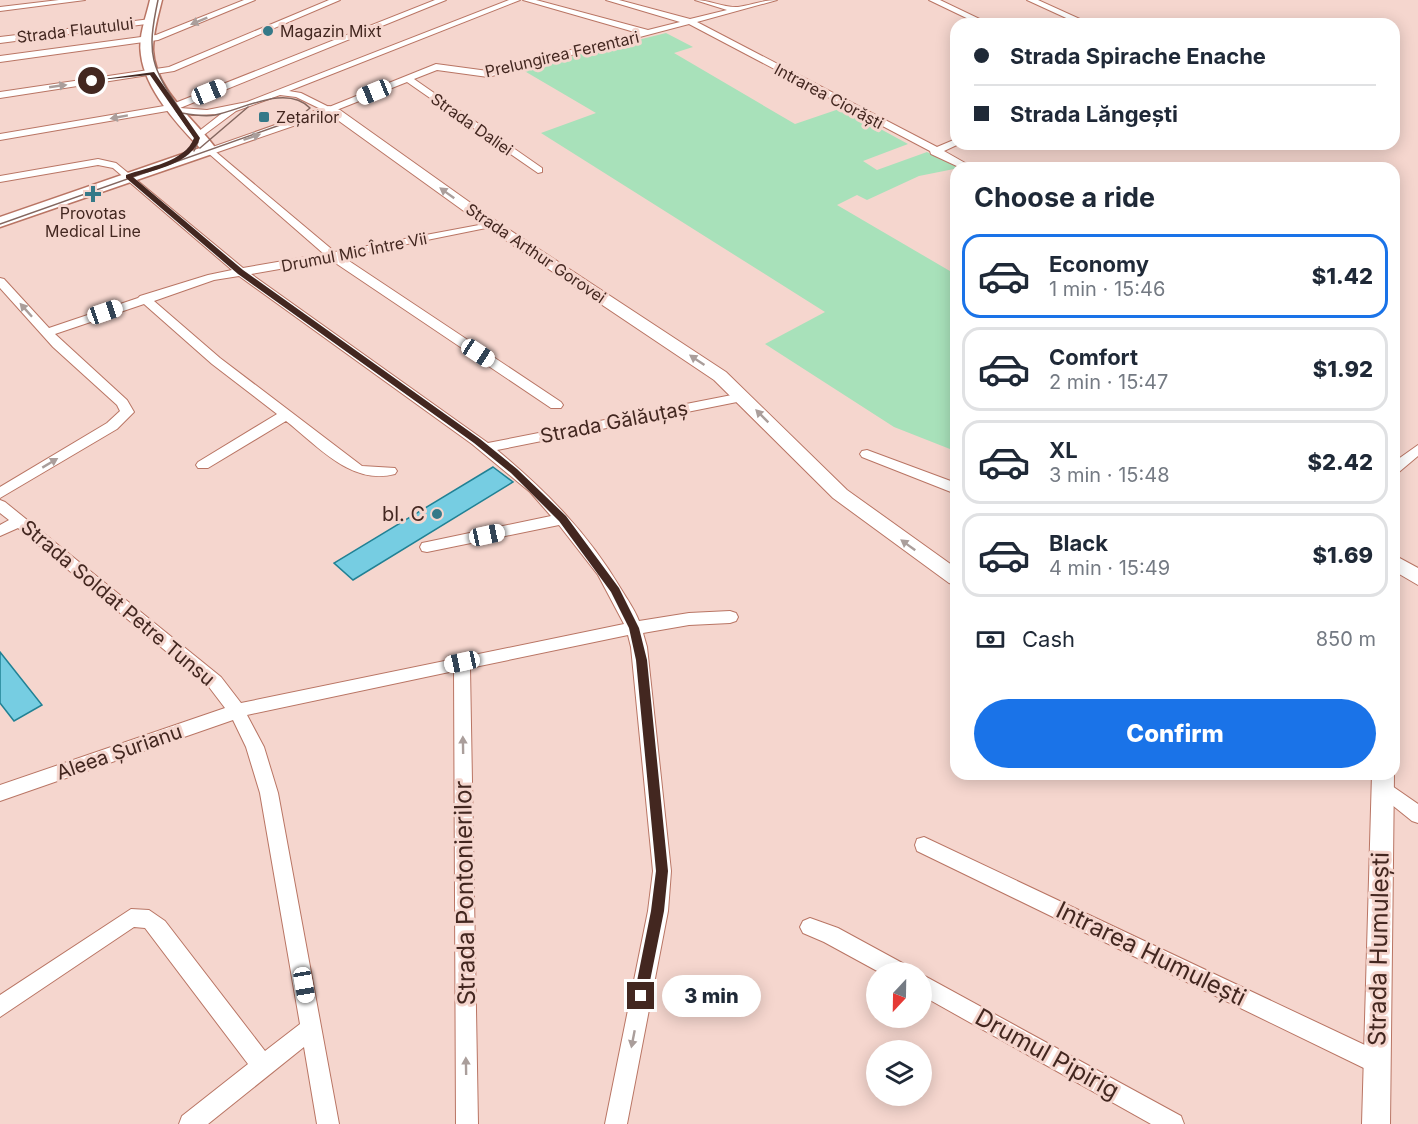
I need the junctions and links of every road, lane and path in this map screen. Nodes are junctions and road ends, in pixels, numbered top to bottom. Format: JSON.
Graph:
{"nodes":[{"id":1,"x":81,"y":0,"type":"edge"},
{"id":2,"x":156,"y":0,"type":"edge"},
{"id":3,"x":250,"y":0,"type":"edge"},
{"id":4,"x":336,"y":0,"type":"edge"},
{"id":5,"x":442,"y":0,"type":"edge"},
{"id":6,"x":516,"y":0,"type":"edge"},
{"id":7,"x":527,"y":0,"type":"edge"},
{"id":8,"x":610,"y":0,"type":"edge"},
{"id":9,"x":699,"y":0,"type":"edge"},
{"id":10,"x":772,"y":0,"type":"edge"},
{"id":11,"x":933,"y":0,"type":"edge"},
{"id":12,"x":1031,"y":0,"type":"edge"},
{"id":13,"x":0,"y":9,"type":"edge"},
{"id":14,"x":737,"y":9,"type":"junction"},
{"id":15,"x":973,"y":18,"type":"edge"},
{"id":16,"x":1073,"y":18,"type":"edge"},
{"id":17,"x":151,"y":21,"type":"junction"},
{"id":18,"x":691,"y":22,"type":"junction"},
{"id":19,"x":651,"y":33,"type":"junction"},
{"id":20,"x":147,"y":39,"type":"junction"},
{"id":21,"x":0,"y":40,"type":"edge"},
{"id":22,"x":0,"y":59,"type":"edge"},
{"id":23,"x":152,"y":73,"type":"junction"},
{"id":24,"x":406,"y":78,"type":"junction"},
{"id":25,"x":281,"y":93,"type":"junction"},
{"id":26,"x":0,"y":94,"type":"edge"},
{"id":27,"x":236,"y":106,"type":"junction"},
{"id":28,"x":176,"y":107,"type":"junction"},
{"id":29,"x":329,"y":110,"type":"junction"},
{"id":30,"x":0,"y":137,"type":"edge"},
{"id":31,"x":197,"y":137,"type":"junction"},
{"id":32,"x":950,"y":145,"type":"edge"},
{"id":33,"x":210,"y":150,"type":"junction"},
{"id":34,"x":934,"y":152,"type":"junction"},
{"id":35,"x":183,"y":157,"type":"junction"},
{"id":36,"x":956,"y":162,"type":"edge"},
{"id":37,"x":538,"y":170,"type":"dead end"},
{"id":38,"x":128,"y":176,"type":"junction"},
{"id":39,"x":0,"y":179,"type":"edge"},
{"id":40,"x":0,"y":222,"type":"edge"},
{"id":41,"x":491,"y":224,"type":"junction"},
{"id":42,"x":333,"y":256,"type":"junction"},
{"id":43,"x":241,"y":272,"type":"junction"},
{"id":44,"x":0,"y":281,"type":"edge"},
{"id":45,"x":144,"y":298,"type":"junction"},
{"id":46,"x":47,"y":333,"type":"junction"},
{"id":47,"x":742,"y":397,"type":"junction"},
{"id":48,"x":556,"y":405,"type":"dead end"},
{"id":49,"x":286,"y":415,"type":"junction"},
{"id":50,"x":486,"y":448,"type":"junction"},
{"id":51,"x":1418,"y":449,"type":"edge"},
{"id":52,"x":867,"y":454,"type":"dead end"},
{"id":53,"x":1400,"y":464,"type":"edge"},
{"id":54,"x":203,"y":465,"type":"dead end"},
{"id":55,"x":390,"y":471,"type":"dead end"},
{"id":56,"x":950,"y":487,"type":"edge"},
{"id":57,"x":0,"y":493,"type":"edge"},
{"id":58,"x":0,"y":505,"type":"edge"},
{"id":59,"x":562,"y":519,"type":"junction"},
{"id":60,"x":18,"y":521,"type":"junction"},
{"id":61,"x":0,"y":531,"type":"edge"},
{"id":62,"x":427,"y":547,"type":"dead end"},
{"id":63,"x":1400,"y":566,"type":"edge"},
{"id":64,"x":950,"y":574,"type":"edge"},
{"id":65,"x":1418,"y":578,"type":"edge"},
{"id":66,"x":730,"y":617,"type":"dead end"},
{"id":67,"x":634,"y":628,"type":"junction"},
{"id":68,"x":462,"y":662,"type":"junction"},
{"id":69,"x":237,"y":711,"type":"junction"},
{"id":70,"x":1382,"y":780,"type":"edge"},
{"id":71,"x":1385,"y":780,"type":"edge"},
{"id":72,"x":0,"y":793,"type":"edge"},
{"id":73,"x":1418,"y":815,"type":"edge"},
{"id":74,"x":924,"y":844,"type":"dead end"},
{"id":75,"x":810,"y":927,"type":"dead end"},
{"id":76,"x":881,"y":962,"type":"edge"},
{"id":77,"x":932,"y":990,"type":"edge"},
{"id":78,"x":0,"y":1007,"type":"edge"},
{"id":79,"x":312,"y":1027,"type":"junction"},
{"id":80,"x":1378,"y":1063,"type":"junction"},
{"id":81,"x":263,"y":1066,"type":"junction"},
{"id":82,"x":190,"y":1124,"type":"edge"},
{"id":83,"x":328,"y":1124,"type":"edge"},
{"id":84,"x":467,"y":1124,"type":"edge"},
{"id":85,"x":616,"y":1124,"type":"edge"},
{"id":86,"x":1173,"y":1124,"type":"edge"},
{"id":87,"x":1376,"y":1124,"type":"edge"}],
"edges":[{"from":1,"to":13,"type":"street"},
{"from":2,"to":17,"type":"main road"},
{"from":3,"to":20,"type":"street","one_way":true},
{"from":4,"to":23,"type":"street"},
{"from":5,"to":28,"type":"street"},
{"from":6,"to":25,"type":"street"},
{"from":7,"to":19,"type":"street"},
{"from":8,"to":18,"type":"street","name":"Intrarea Ciorăști"},
{"from":9,"to":14,"type":"street"},
{"from":10,"to":14,"type":"street","name":"Prelungirea Ferentari"},
{"from":11,"to":15,"type":"street"},
{"from":12,"to":16,"type":"street"},
{"from":14,"to":18,"type":"street","name":"Prelungirea Ferentari"},
{"from":17,"to":20,"type":"main road"},
{"from":17,"to":21,"type":"street","name":"Strada Flautului"},
{"from":18,"to":19,"type":"street","name":"Prelungirea Ferentari"},
{"from":18,"to":34,"type":"street","name":"Intrarea Ciorăști"},
{"from":19,"to":24,"type":"street","name":"Prelungirea Ferentari"},
{"from":20,"to":22,"type":"street"},
{"from":20,"to":23,"type":"main road"},
{"from":26,"to":23,"type":"street","one_way":true},
{"from":23,"to":28,"type":"main road"},
{"from":24,"to":29,"type":"street","name":"Prelungirea Ferentari"},
{"from":24,"to":37,"type":"street","name":"Strada Daliei"},
{"from":25,"to":27,"type":"street"},
{"from":25,"to":29,"type":"street"},
{"from":27,"to":28,"type":"street"},
{"from":27,"to":31,"type":"street"},
{"from":28,"to":30,"type":"street","one_way":true},
{"from":28,"to":31,"type":"main road"},
{"from":33,"to":29,"type":"street","name":"Prelungirea Ferentari","one_way":true},
{"from":41,"to":29,"type":"street","name":"Strada Arthur Gorovei","one_way":true},
{"from":31,"to":33,"type":"main road"},
{"from":31,"to":35,"type":"main road"},
{"from":32,"to":34,"type":"street"},
{"from":33,"to":35,"type":"main road","name":"Prelungirea Ferentari"},
{"from":33,"to":42,"type":"street"},
{"from":34,"to":36,"type":"street","name":"Intrarea Ciorăști"},
{"from":35,"to":38,"type":"main road","name":"Prelungirea Ferentari"},
{"from":38,"to":39,"type":"street"},
{"from":38,"to":40,"type":"main road","name":"Prelungirea Ferentari"},
{"from":38,"to":43,"type":"street"},
{"from":41,"to":42,"type":"street","name":"Drumul Mic Între Vii"},
{"from":47,"to":41,"type":"street","name":"Strada Arthur Gorovei","one_way":true},
{"from":42,"to":43,"type":"street","name":"Drumul Mic Între Vii"},
{"from":42,"to":48,"type":"street"},
{"from":43,"to":45,"type":"street","name":"Drumul Mic Între Vii"},
{"from":43,"to":50,"type":"street"},
{"from":46,"to":44,"type":"street","one_way":true},
{"from":45,"to":46,"type":"street","name":"Drumul Mic Între Vii"},
{"from":45,"to":49,"type":"street"},
{"from":57,"to":46,"type":"street","one_way":true},
{"from":47,"to":50,"type":"street","name":"Strada Gălăuțaș"},
{"from":64,"to":47,"type":"street","one_way":true},
{"from":49,"to":54,"type":"street"},
{"from":49,"to":55,"type":"street"},
{"from":50,"to":59,"type":"street"},
{"from":51,"to":53,"type":"street"},
{"from":52,"to":56,"type":"street"},
{"from":58,"to":60,"type":"street","name":"Strada Soldat Petre Tunsu"},
{"from":59,"to":62,"type":"street"},
{"from":59,"to":67,"type":"street"},
{"from":60,"to":61,"type":"street"},
{"from":60,"to":69,"type":"street","name":"Strada Soldat Petre Tunsu"},
{"from":63,"to":65,"type":"street"},
{"from":66,"to":67,"type":"street"},
{"from":67,"to":68,"type":"street"},
{"from":67,"to":85,"type":"street","one_way":true},
{"from":68,"to":69,"type":"street"},
{"from":84,"to":68,"type":"street","name":"Strada Pontonierilor","one_way":true},
{"from":69,"to":72,"type":"street","name":"Aleea Șurianu"},
{"from":69,"to":79,"type":"street","name":"Strada Soldat Petre Tunsu"},
{"from":70,"to":80,"type":"street","name":"Strada Humulești"},
{"from":71,"to":73,"type":"street"},
{"from":74,"to":80,"type":"street","name":"Intrarea Humulești"},
{"from":75,"to":76,"type":"street"},
{"from":77,"to":86,"type":"street","name":"Drumul Pipirig"},
{"from":78,"to":81,"type":"street"},
{"from":79,"to":81,"type":"street"},
{"from":79,"to":83,"type":"street","name":"Strada Soldat Petre Tunsu"},
{"from":80,"to":87,"type":"street","name":"Strada Humulești"},
{"from":81,"to":82,"type":"street"}]}
